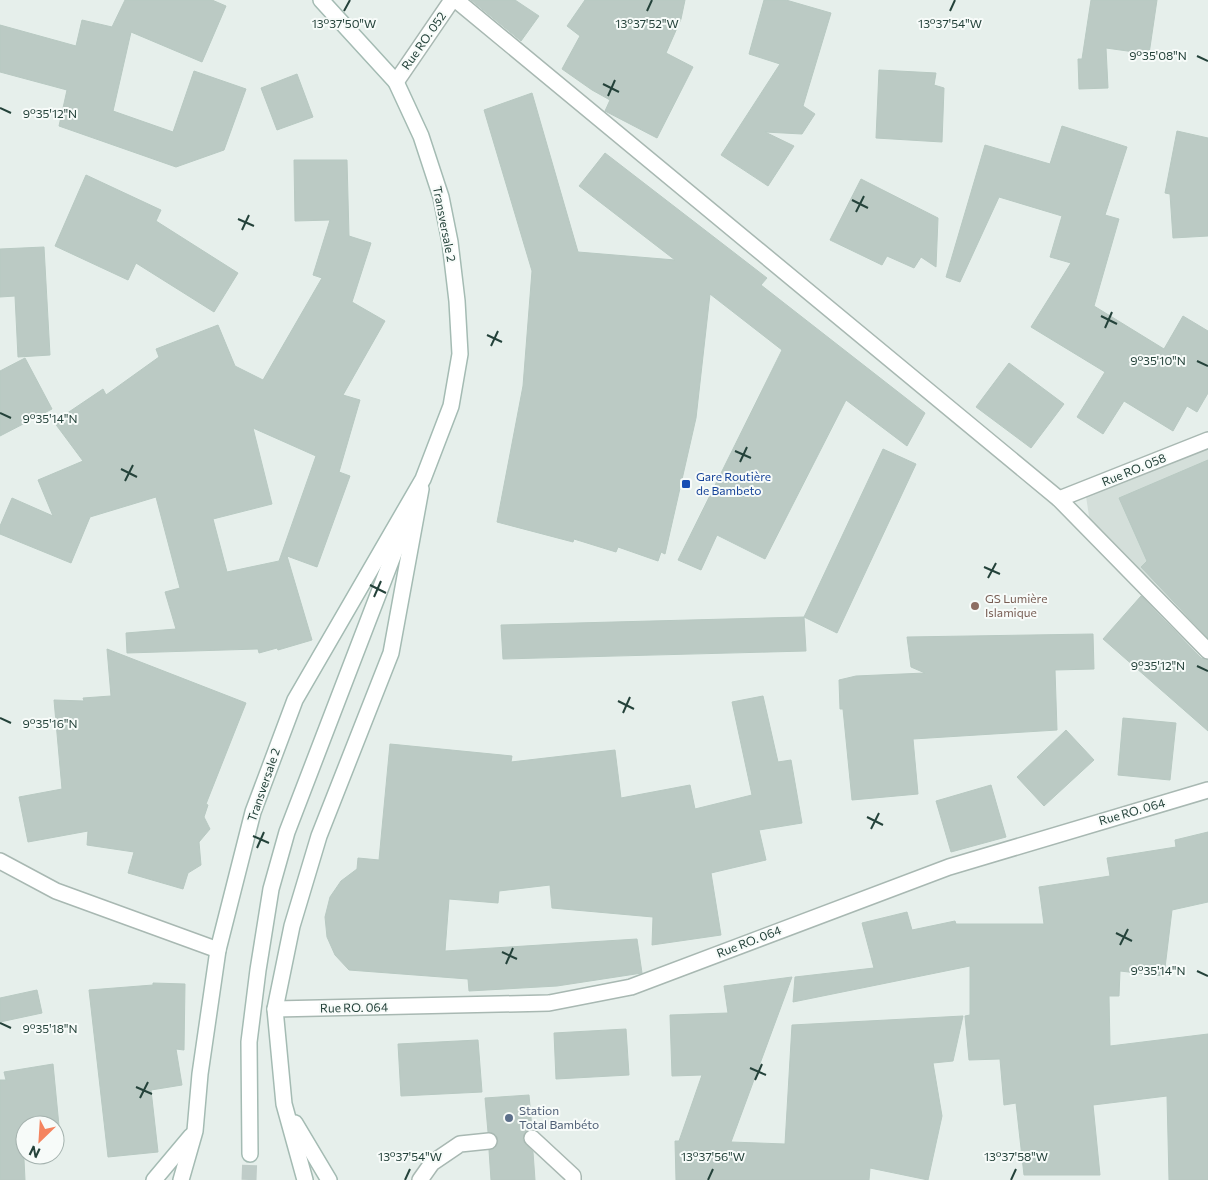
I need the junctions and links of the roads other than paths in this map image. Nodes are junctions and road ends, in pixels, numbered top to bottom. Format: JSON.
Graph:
{"nodes":[{"id":1,"x":321,"y":0,"type":"edge"},
{"id":2,"x":454,"y":0,"type":"edge"},
{"id":3,"x":396,"y":82,"type":"junction"},
{"id":4,"x":1208,"y":440,"type":"edge"},
{"id":5,"x":422,"y":479,"type":"junction"},
{"id":6,"x":1059,"y":499,"type":"junction"},
{"id":7,"x":1208,"y":651,"type":"edge"},
{"id":8,"x":1208,"y":790,"type":"edge"},
{"id":9,"x":0,"y":861,"type":"edge"},
{"id":10,"x":218,"y":950,"type":"junction"},
{"id":11,"x":275,"y":1009,"type":"junction"},
{"id":12,"x":284,"y":1104,"type":"junction"},
{"id":13,"x":195,"y":1131,"type":"junction"},
{"id":14,"x":532,"y":1138,"type":"dead end"},
{"id":15,"x":489,"y":1141,"type":"dead end"},
{"id":16,"x":250,"y":1154,"type":"tunnel mouth"},
{"id":17,"x":154,"y":1180,"type":"edge"},
{"id":18,"x":181,"y":1180,"type":"edge"},
{"id":19,"x":305,"y":1180,"type":"edge"},
{"id":20,"x":329,"y":1180,"type":"edge"},
{"id":21,"x":420,"y":1180,"type":"edge"},
{"id":22,"x":573,"y":1180,"type":"edge"}],
"edges":[{"from":1,"to":3,"type":"main road","name":"Transversale 2"},
{"from":2,"to":3,"type":"main road","name":"Rue RO. 052"},
{"from":2,"to":6,"type":"main road"},
{"from":3,"to":5,"type":"main road","name":"Transversale 2"},
{"from":4,"to":6,"type":"main road","name":"Rue RO. 058"},
{"from":5,"to":10,"type":"main road","name":"Transversale 2"},
{"from":5,"to":11,"type":"main road","name":"Transversale 2"},
{"from":5,"to":16,"type":"main road"},
{"from":6,"to":7,"type":"main road"},
{"from":8,"to":11,"type":"main road","name":"Rue RO. 064"},
{"from":9,"to":10,"type":"main road"},
{"from":10,"to":13,"type":"main road","name":"Transversale 2"},
{"from":11,"to":12,"type":"main road","name":"Transversale 2"},
{"from":12,"to":19,"type":"main road","name":"Transversale 2"},
{"from":12,"to":20,"type":"main road"},
{"from":13,"to":17,"type":"main road"},
{"from":13,"to":18,"type":"main road","name":"Transversale 2"},
{"from":14,"to":22,"type":"main road"},
{"from":15,"to":21,"type":"main road"}]}
